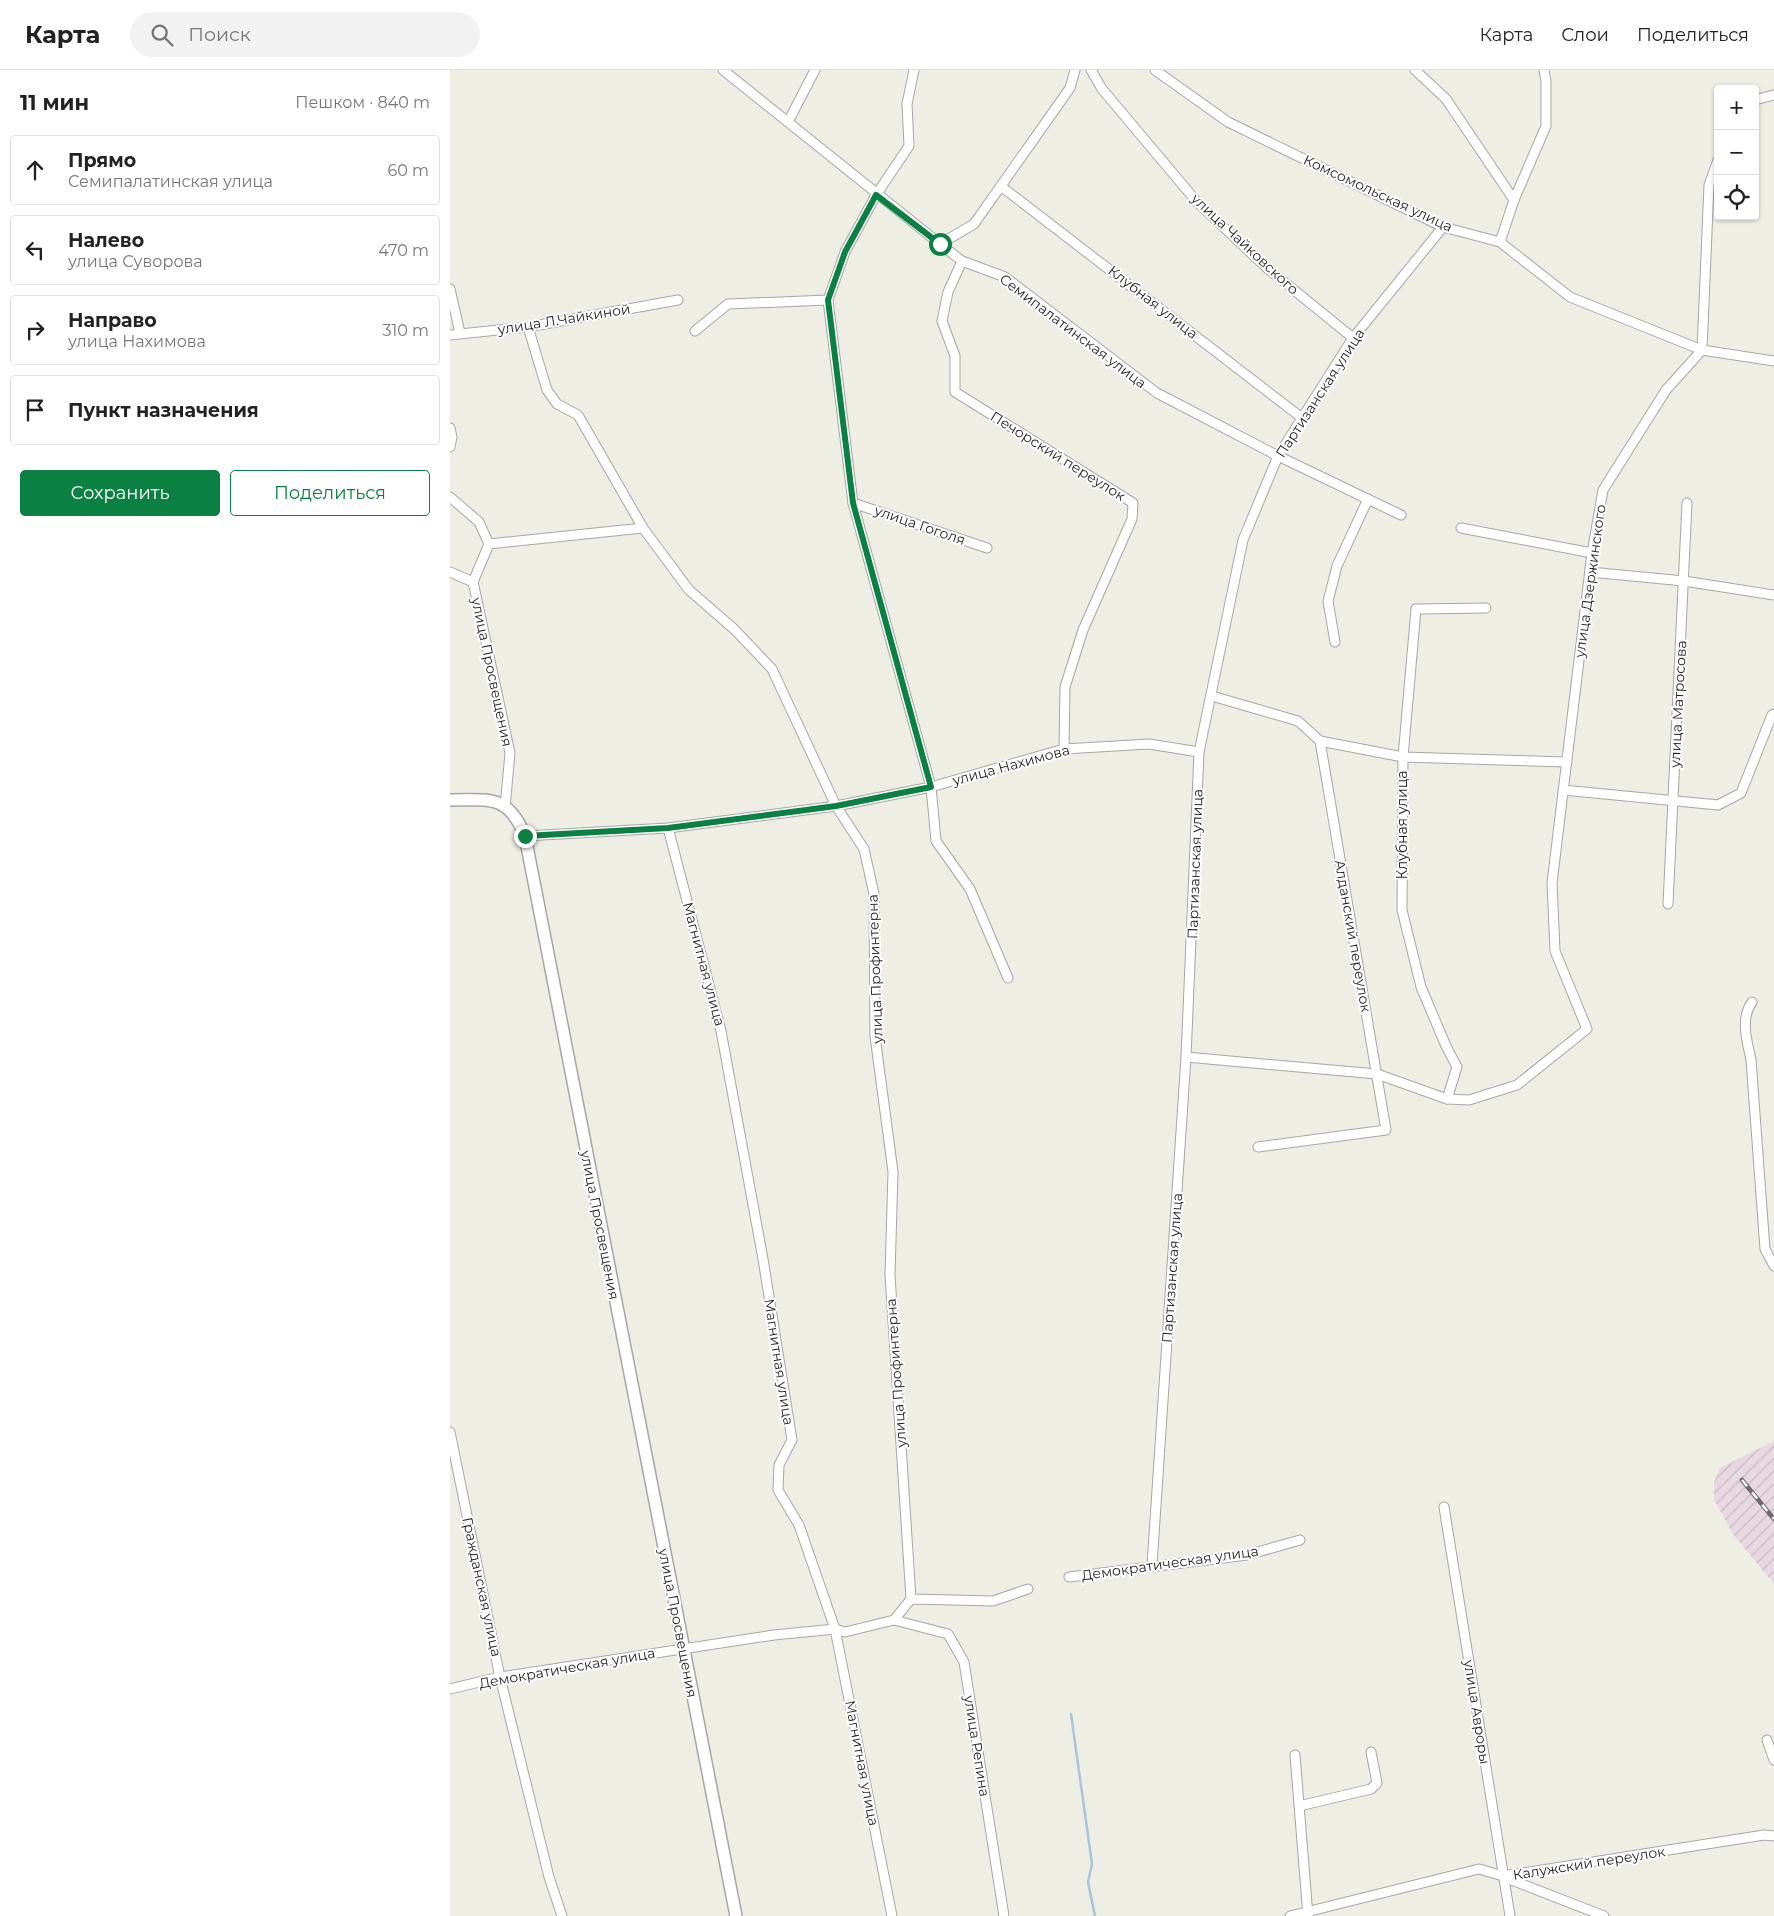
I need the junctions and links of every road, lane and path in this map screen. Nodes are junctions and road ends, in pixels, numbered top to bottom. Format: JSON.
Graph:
{"nodes":[{"id":1,"x":723,"y":70,"type":"edge"},
{"id":2,"x":815,"y":70,"type":"edge"},
{"id":3,"x":914,"y":70,"type":"edge"},
{"id":4,"x":1075,"y":70,"type":"edge"},
{"id":5,"x":1091,"y":70,"type":"edge"},
{"id":6,"x":1155,"y":70,"type":"edge"},
{"id":7,"x":1414,"y":70,"type":"edge"},
{"id":8,"x":1544,"y":70,"type":"edge"},
{"id":9,"x":1773,"y":96,"type":"edge"},
{"id":10,"x":1759,"y":99,"type":"edge"},
{"id":11,"x":788,"y":122,"type":"junction"},
{"id":12,"x":1714,"y":171,"type":"edge"},
{"id":13,"x":1002,"y":187,"type":"junction"},
{"id":14,"x":876,"y":195,"type":"junction"},
{"id":15,"x":1514,"y":200,"type":"junction"},
{"id":16,"x":1443,"y":227,"type":"junction"},
{"id":17,"x":1500,"y":242,"type":"junction"},
{"id":18,"x":940,"y":244,"type":"junction"},
{"id":19,"x":962,"y":261,"type":"junction"},
{"id":20,"x":450,"y":289,"type":"edge"},
{"id":21,"x":678,"y":300,"type":"dead end"},
{"id":22,"x":828,"y":300,"type":"junction"},
{"id":23,"x":528,"y":327,"type":"junction"},
{"id":24,"x":695,"y":331,"type":"dead end"},
{"id":25,"x":460,"y":333,"type":"junction"},
{"id":26,"x":450,"y":336,"type":"edge"},
{"id":27,"x":1354,"y":338,"type":"junction"},
{"id":28,"x":1702,"y":350,"type":"junction"},
{"id":29,"x":1774,"y":361,"type":"edge"},
{"id":30,"x":1302,"y":418,"type":"junction"},
{"id":31,"x":450,"y":428,"type":"edge"},
{"id":32,"x":450,"y":447,"type":"edge"},
{"id":33,"x":1278,"y":456,"type":"junction"},
{"id":34,"x":450,"y":497,"type":"edge"},
{"id":35,"x":1368,"y":499,"type":"junction"},
{"id":36,"x":853,"y":503,"type":"junction"},
{"id":37,"x":1687,"y":503,"type":"dead end"},
{"id":38,"x":1401,"y":515,"type":"dead end"},
{"id":39,"x":643,"y":528,"type":"junction"},
{"id":40,"x":1461,"y":528,"type":"dead end"},
{"id":41,"x":489,"y":544,"type":"junction"},
{"id":42,"x":987,"y":548,"type":"dead end"},
{"id":43,"x":1592,"y":553,"type":"junction"},
{"id":44,"x":450,"y":572,"type":"edge"},
{"id":45,"x":1590,"y":572,"type":"junction"},
{"id":46,"x":1684,"y":581,"type":"junction"},
{"id":47,"x":472,"y":582,"type":"junction"},
{"id":48,"x":1774,"y":595,"type":"edge"},
{"id":49,"x":1486,"y":608,"type":"dead end"},
{"id":50,"x":1335,"y":642,"type":"dead end"},
{"id":51,"x":1212,"y":696,"type":"junction"},
{"id":52,"x":1774,"y":714,"type":"edge"},
{"id":53,"x":1320,"y":741,"type":"junction"},
{"id":54,"x":1064,"y":749,"type":"junction"},
{"id":55,"x":1200,"y":752,"type":"junction"},
{"id":56,"x":1403,"y":757,"type":"junction"},
{"id":57,"x":1567,"y":762,"type":"junction"},
{"id":58,"x":931,"y":787,"type":"junction"},
{"id":59,"x":1563,"y":790,"type":"junction"},
{"id":60,"x":450,"y":800,"type":"edge"},
{"id":61,"x":1673,"y":800,"type":"junction"},
{"id":62,"x":836,"y":806,"type":"junction"},
{"id":63,"x":505,"y":808,"type":"junction"},
{"id":64,"x":668,"y":828,"type":"junction"},
{"id":65,"x":525,"y":836,"type":"junction"},
{"id":66,"x":1668,"y":904,"type":"dead end"},
{"id":67,"x":1008,"y":978,"type":"dead end"},
{"id":68,"x":1752,"y":1002,"type":"dead end"},
{"id":69,"x":1186,"y":1057,"type":"junction"},
{"id":70,"x":1377,"y":1074,"type":"junction"},
{"id":71,"x":1447,"y":1099,"type":"junction"},
{"id":72,"x":1258,"y":1147,"type":"dead end"},
{"id":73,"x":1774,"y":1266,"type":"edge"},
{"id":74,"x":450,"y":1432,"type":"edge"},
{"id":75,"x":1444,"y":1507,"type":"dead end"},
{"id":76,"x":1300,"y":1540,"type":"dead end"},
{"id":77,"x":1152,"y":1565,"type":"junction"},
{"id":78,"x":1069,"y":1577,"type":"dead end"},
{"id":79,"x":1028,"y":1589,"type":"dead end"},
{"id":80,"x":911,"y":1600,"type":"junction"},
{"id":81,"x":894,"y":1620,"type":"junction"},
{"id":82,"x":835,"y":1629,"type":"junction"},
{"id":83,"x":684,"y":1650,"type":"junction"},
{"id":84,"x":500,"y":1677,"type":"junction"},
{"id":85,"x":450,"y":1689,"type":"edge"},
{"id":86,"x":1766,"y":1740,"type":"dead end"},
{"id":87,"x":1371,"y":1752,"type":"dead end"},
{"id":88,"x":1295,"y":1754,"type":"dead end"},
{"id":89,"x":1774,"y":1760,"type":"edge"},
{"id":90,"x":1299,"y":1806,"type":"junction"},
{"id":91,"x":1774,"y":1836,"type":"edge"},
{"id":92,"x":1503,"y":1876,"type":"junction"},
{"id":93,"x":1308,"y":1914,"type":"edge"},
{"id":94,"x":562,"y":1916,"type":"edge"},
{"id":95,"x":736,"y":1916,"type":"edge"},
{"id":96,"x":892,"y":1916,"type":"edge"},
{"id":97,"x":1004,"y":1916,"type":"edge"},
{"id":98,"x":1290,"y":1916,"type":"edge"},
{"id":99,"x":1510,"y":1916,"type":"edge"},
{"id":100,"x":1604,"y":1916,"type":"edge"}],
"edges":[{"from":1,"to":11,"type":"street","name":"Семипалатинская улица"},
{"from":2,"to":11,"type":"street"},
{"from":3,"to":14,"type":"street"},
{"from":4,"to":13,"type":"street"},
{"from":5,"to":27,"type":"street","name":"улица Чайковского"},
{"from":6,"to":16,"type":"street","name":"Комсомольская улица"},
{"from":7,"to":15,"type":"street"},
{"from":8,"to":15,"type":"street"},
{"from":9,"to":10,"type":"street"},
{"from":11,"to":14,"type":"street","name":"Семипалатинская улица"},
{"from":12,"to":28,"type":"street"},
{"from":13,"to":18,"type":"street"},
{"from":13,"to":30,"type":"street","name":"Клубная улица"},
{"from":14,"to":18,"type":"street","name":"Семипалатинская улица"},
{"from":14,"to":22,"type":"street"},
{"from":15,"to":17,"type":"street"},
{"from":16,"to":17,"type":"street","name":"Комсомольская улица"},
{"from":16,"to":27,"type":"street","name":"Партизанская улица"},
{"from":17,"to":28,"type":"street","name":"Комсомольская улица"},
{"from":18,"to":19,"type":"street","name":"Семипалатинская улица"},
{"from":19,"to":33,"type":"street","name":"Семипалатинская улица"},
{"from":19,"to":54,"type":"street","name":"Печорский переулок"},
{"from":20,"to":25,"type":"street"},
{"from":21,"to":23,"type":"street","name":"улица Л.Чайкиной"},
{"from":22,"to":24,"type":"street"},
{"from":22,"to":36,"type":"street"},
{"from":23,"to":25,"type":"street","name":"улица Л.Чайкиной"},
{"from":23,"to":39,"type":"street","name":"улица Профинтерна"},
{"from":25,"to":26,"type":"street","name":"улица Л.Чайкиной"},
{"from":27,"to":30,"type":"street","name":"Партизанская улица"},
{"from":28,"to":29,"type":"street","name":"Комсомольская улица"},
{"from":28,"to":43,"type":"street","name":"улица Дзержинского"},
{"from":30,"to":33,"type":"street","name":"Партизанская улица"},
{"from":31,"to":32,"type":"street"},
{"from":33,"to":35,"type":"street","name":"Семипалатинская улица"},
{"from":33,"to":51,"type":"street","name":"Партизанская улица"},
{"from":34,"to":41,"type":"street"},
{"from":35,"to":38,"type":"street","name":"Семипалатинская улица"},
{"from":35,"to":50,"type":"street"},
{"from":36,"to":42,"type":"street","name":"улица Гоголя"},
{"from":36,"to":58,"type":"street"},
{"from":37,"to":46,"type":"street","name":"улица Матросова"},
{"from":39,"to":41,"type":"street"},
{"from":39,"to":62,"type":"street","name":"улица Профинтерна"},
{"from":40,"to":43,"type":"street"},
{"from":41,"to":47,"type":"street","name":"улица Просвещения"},
{"from":43,"to":45,"type":"street","name":"улица Дзержинского"},
{"from":44,"to":47,"type":"street"},
{"from":45,"to":46,"type":"street"},
{"from":45,"to":57,"type":"street","name":"улица Дзержинского"},
{"from":46,"to":48,"type":"street"},
{"from":46,"to":61,"type":"street","name":"улица Матросова"},
{"from":47,"to":63,"type":"street","name":"улица Просвещения"},
{"from":49,"to":56,"type":"street","name":"Клубная улица"},
{"from":51,"to":53,"type":"street"},
{"from":51,"to":55,"type":"street","name":"Партизанская улица"},
{"from":52,"to":61,"type":"street"},
{"from":53,"to":56,"type":"street"},
{"from":53,"to":70,"type":"street","name":"Алданский переулок"},
{"from":54,"to":55,"type":"street","name":"улица Нахимова"},
{"from":54,"to":58,"type":"street","name":"улица Нахимова"},
{"from":55,"to":69,"type":"street","name":"Партизанская улица"},
{"from":56,"to":57,"type":"street"},
{"from":56,"to":71,"type":"street","name":"Клубная улица"},
{"from":57,"to":59,"type":"street","name":"улица Дзержинского"},
{"from":58,"to":62,"type":"street","name":"улица Нахимова"},
{"from":58,"to":67,"type":"street"},
{"from":59,"to":61,"type":"street"},
{"from":59,"to":71,"type":"street","name":"улица Дзержинского"},
{"from":60,"to":63,"type":"street"},
{"from":61,"to":66,"type":"street","name":"улица Матросова"},
{"from":62,"to":64,"type":"street","name":"улица Нахимова"},
{"from":62,"to":80,"type":"street","name":"улица Профинтерна"},
{"from":63,"to":65,"type":"street","name":"улица Просвещения"},
{"from":64,"to":65,"type":"street","name":"улица Нахимова"},
{"from":64,"to":82,"type":"street","name":"Магнитная улица"},
{"from":65,"to":83,"type":"street","name":"улица Просвещения"},
{"from":68,"to":73,"type":"street"},
{"from":69,"to":70,"type":"street"},
{"from":69,"to":77,"type":"street","name":"Партизанская улица"},
{"from":70,"to":71,"type":"street"},
{"from":70,"to":72,"type":"street","name":"Алданский переулок"},
{"from":74,"to":84,"type":"street","name":"Гражданская улица"},
{"from":75,"to":92,"type":"street","name":"улица Авроры"},
{"from":76,"to":77,"type":"street","name":"Демократическая улица"},
{"from":77,"to":78,"type":"street","name":"Демократическая улица"},
{"from":79,"to":80,"type":"street"},
{"from":80,"to":81,"type":"street"},
{"from":81,"to":82,"type":"street","name":"Демократическая улица"},
{"from":81,"to":97,"type":"street","name":"улица Репина"},
{"from":82,"to":83,"type":"street","name":"Демократическая улица"},
{"from":82,"to":96,"type":"street","name":"Магнитная улица"},
{"from":83,"to":84,"type":"street","name":"Демократическая улица"},
{"from":83,"to":95,"type":"street","name":"улица Просвещения"},
{"from":84,"to":85,"type":"street","name":"Демократическая улица"},
{"from":84,"to":94,"type":"street","name":"Гражданская улица"},
{"from":86,"to":89,"type":"street"},
{"from":87,"to":90,"type":"street"},
{"from":88,"to":90,"type":"street"},
{"from":90,"to":93,"type":"street"},
{"from":91,"to":92,"type":"street","name":"Калужский переулок"},
{"from":92,"to":93,"type":"street","name":"Калужский переулок"},
{"from":92,"to":99,"type":"street","name":"улица Авроры"},
{"from":92,"to":100,"type":"street"},
{"from":93,"to":98,"type":"street","name":"Калужский переулок"}]}
